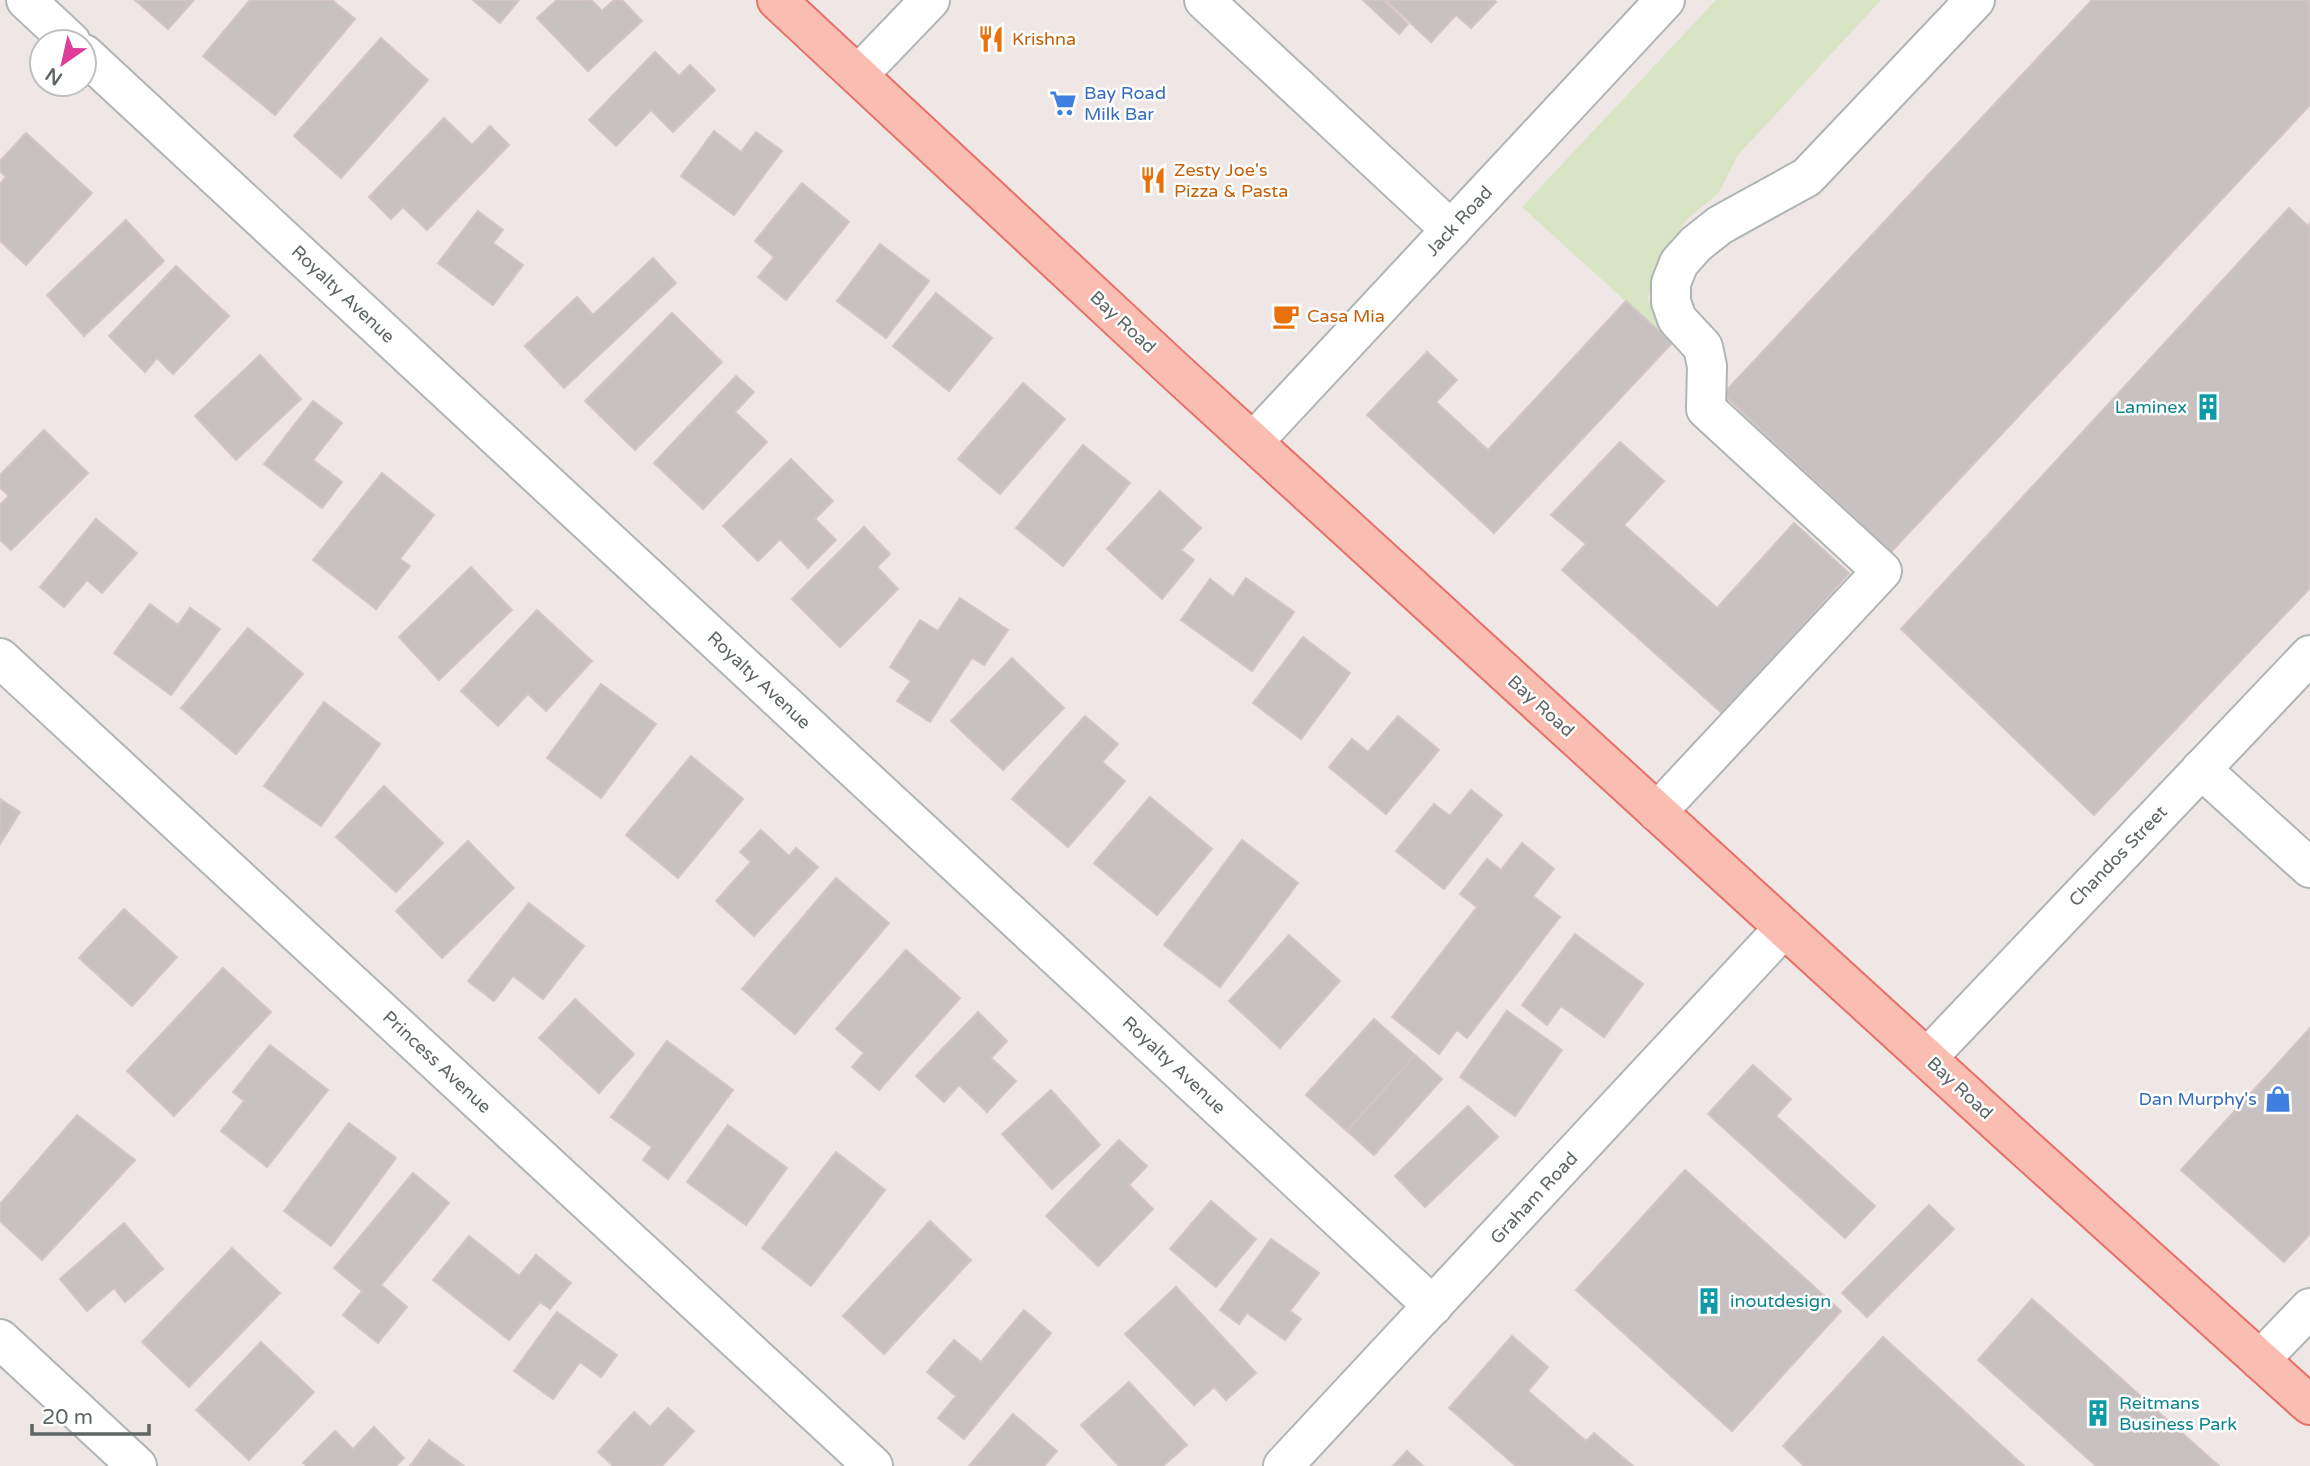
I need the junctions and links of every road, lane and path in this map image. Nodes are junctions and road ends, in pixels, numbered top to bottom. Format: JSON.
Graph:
{"nodes":[{"id":1,"x":26,"y":0,"type":"edge"},
{"id":2,"x":777,"y":0,"type":"edge"},
{"id":3,"x":930,"y":0,"type":"edge"},
{"id":4,"x":1204,"y":0,"type":"edge"},
{"id":5,"x":1665,"y":0,"type":"edge"},
{"id":6,"x":1975,"y":0,"type":"edge"},
{"id":7,"x":56,"y":28,"type":"edge"},
{"id":8,"x":98,"y":67,"type":"edge"},
{"id":9,"x":858,"y":75,"type":"junction"},
{"id":10,"x":1451,"y":230,"type":"junction"},
{"id":11,"x":1253,"y":442,"type":"junction"},
{"id":12,"x":2310,"y":655,"type":"edge"},
{"id":13,"x":0,"y":658,"type":"edge"},
{"id":14,"x":2202,"y":769,"type":"junction"},
{"id":15,"x":1657,"y":812,"type":"junction"},
{"id":16,"x":2310,"y":868,"type":"edge"},
{"id":17,"x":1784,"y":928,"type":"junction"},
{"id":18,"x":1927,"y":1058,"type":"junction"},
{"id":19,"x":1433,"y":1306,"type":"junction"},
{"id":20,"x":2310,"y":1308,"type":"edge"},
{"id":21,"x":0,"y":1339,"type":"edge"},
{"id":22,"x":2260,"y":1360,"type":"junction"},
{"id":23,"x":2310,"y":1405,"type":"edge"},
{"id":24,"x":137,"y":1466,"type":"edge"},
{"id":25,"x":873,"y":1466,"type":"edge"},
{"id":26,"x":1283,"y":1466,"type":"edge"}],
"edges":[{"from":1,"to":7,"type":"street"},
{"from":2,"to":9,"type":"main road","name":"Bay Road"},
{"from":3,"to":9,"type":"street"},
{"from":4,"to":10,"type":"street"},
{"from":5,"to":10,"type":"street","name":"Jack Road"},
{"from":6,"to":15,"type":"street"},
{"from":8,"to":19,"type":"street","name":"Royalty Avenue"},
{"from":9,"to":11,"type":"main road","name":"Bay Road"},
{"from":10,"to":11,"type":"street","name":"Jack Road"},
{"from":11,"to":15,"type":"main road","name":"Bay Road"},
{"from":12,"to":14,"type":"street","name":"Chandos Street"},
{"from":13,"to":25,"type":"street","name":"Princess Avenue"},
{"from":14,"to":16,"type":"street"},
{"from":14,"to":18,"type":"street","name":"Chandos Street"},
{"from":15,"to":17,"type":"main road","name":"Bay Road"},
{"from":17,"to":18,"type":"main road","name":"Bay Road"},
{"from":17,"to":19,"type":"street","name":"Graham Road"},
{"from":18,"to":22,"type":"main road","name":"Bay Road"},
{"from":19,"to":26,"type":"street","name":"Graham Road"},
{"from":20,"to":22,"type":"street"},
{"from":21,"to":24,"type":"street"},
{"from":22,"to":23,"type":"main road","name":"Bay Road"}]}
